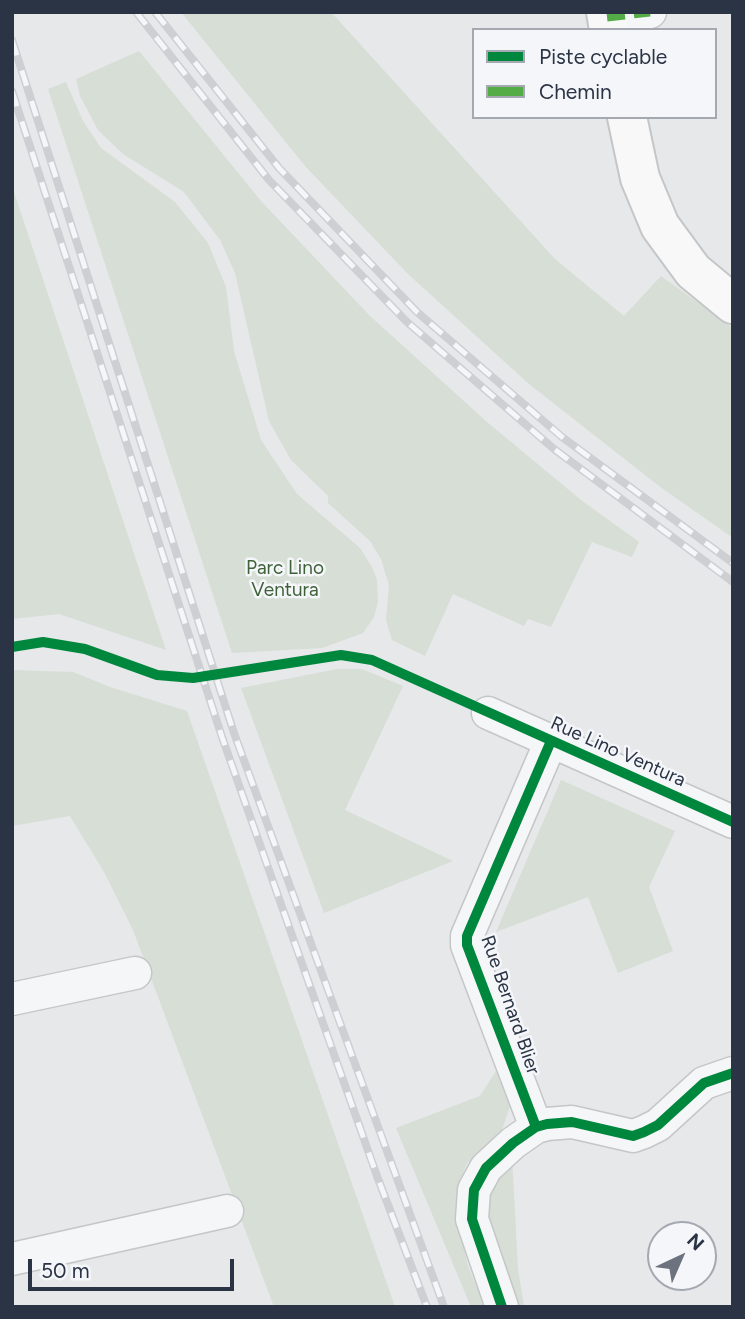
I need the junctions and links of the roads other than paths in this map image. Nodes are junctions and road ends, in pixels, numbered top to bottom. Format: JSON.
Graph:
{"nodes":[{"id":1,"x":650,"y":12,"type":"edge"},
{"id":2,"x":607,"y":20,"type":"edge"},
{"id":3,"x":627,"y":119,"type":"edge"},
{"id":4,"x":733,"y":304,"type":"edge"},
{"id":5,"x":488,"y":713,"type":"dead end"},
{"id":6,"x":551,"y":741,"type":"junction"},
{"id":7,"x":733,"y":822,"type":"edge"},
{"id":8,"x":135,"y":973,"type":"dead end"},
{"id":9,"x":12,"y":999,"type":"edge"},
{"id":10,"x":733,"y":1073,"type":"edge"},
{"id":11,"x":536,"y":1127,"type":"junction"},
{"id":12,"x":227,"y":1211,"type":"dead end"},
{"id":13,"x":12,"y":1259,"type":"edge"},
{"id":14,"x":502,"y":1307,"type":"edge"}],
"edges":[{"from":1,"to":2,"type":"street"},
{"from":3,"to":4,"type":"main road"},
{"from":5,"to":6,"type":"street","name":"Rue Lino Ventura"},
{"from":6,"to":7,"type":"street","name":"Rue Lino Ventura"},
{"from":6,"to":11,"type":"street","name":"Rue Bernard Blier"},
{"from":8,"to":9,"type":"street"},
{"from":10,"to":11,"type":"street"},
{"from":11,"to":14,"type":"street"},
{"from":12,"to":13,"type":"street"}]}
